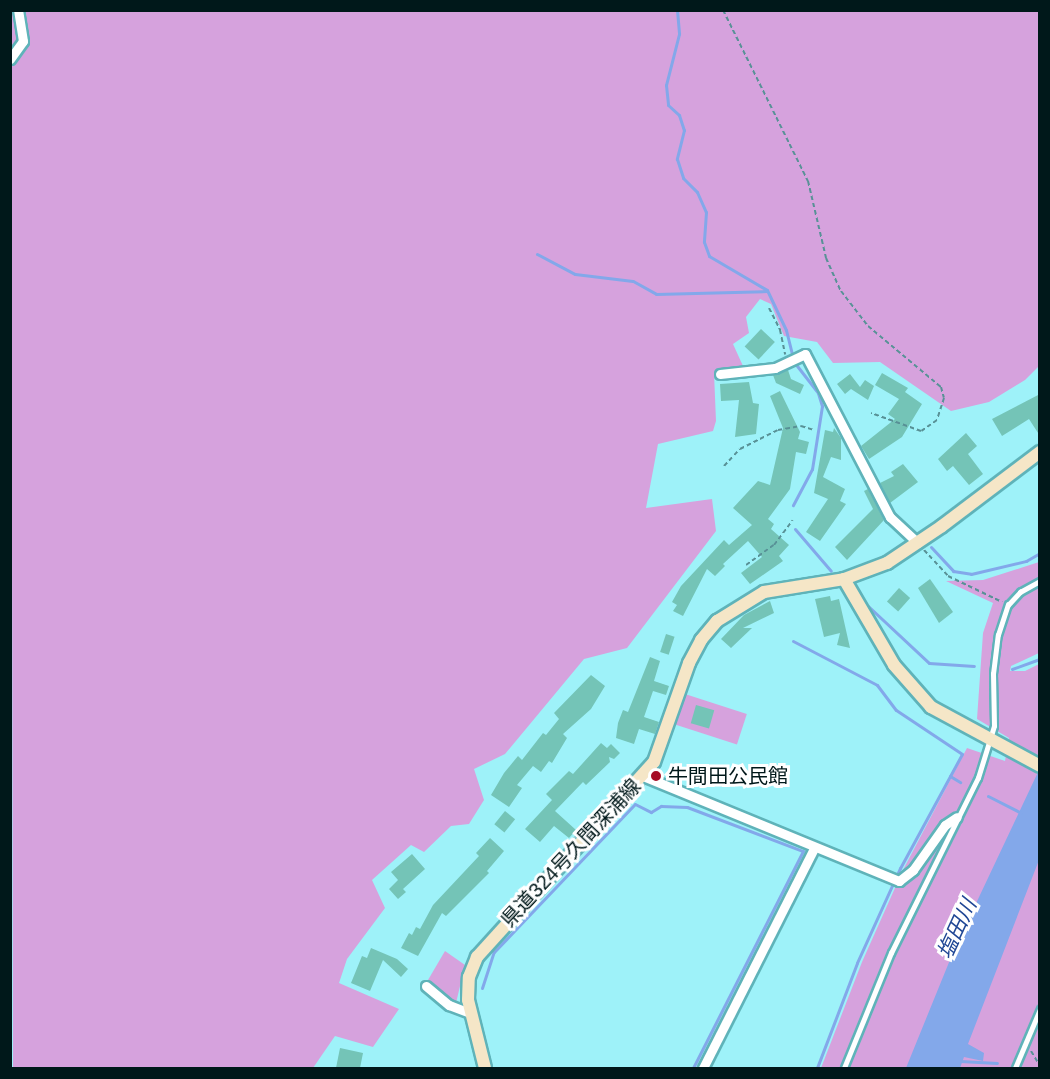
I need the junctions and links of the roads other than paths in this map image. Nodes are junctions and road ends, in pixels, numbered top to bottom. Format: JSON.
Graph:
{"nodes":[{"id":1,"x":18,"y":10,"type":"edge"},
{"id":2,"x":10,"y":59,"type":"edge"},
{"id":3,"x":720,"y":374,"type":"dead end"},
{"id":4,"x":1040,"y":452,"type":"edge"},
{"id":5,"x":918,"y":543,"type":"junction"},
{"id":6,"x":844,"y":579,"type":"junction"},
{"id":7,"x":1040,"y":581,"type":"edge"},
{"id":8,"x":990,"y":742,"type":"junction"},
{"id":9,"x":1040,"y":766,"type":"edge"},
{"id":10,"x":643,"y":776,"type":"junction"},
{"id":11,"x":957,"y":817,"type":"junction"},
{"id":12,"x":814,"y":848,"type":"junction"},
{"id":13,"x":426,"y":986,"type":"dead end"},
{"id":14,"x":1040,"y":1009,"type":"edge"},
{"id":15,"x":470,"y":1013,"type":"junction"},
{"id":16,"x":485,"y":1068,"type":"edge"},
{"id":17,"x":704,"y":1068,"type":"edge"},
{"id":18,"x":844,"y":1068,"type":"edge"},
{"id":19,"x":1015,"y":1068,"type":"edge"}],
"edges":[{"from":1,"to":2,"type":"street"},
{"from":3,"to":5,"type":"street"},
{"from":4,"to":5,"type":"main road","name":"県道324号久間深浦線"},
{"from":5,"to":6,"type":"main road","name":"県道324号久間深浦線"},
{"from":6,"to":8,"type":"main road"},
{"from":6,"to":10,"type":"main road","name":"県道324号久間深浦線"},
{"from":7,"to":8,"type":"lane"},
{"from":8,"to":9,"type":"main road"},
{"from":8,"to":11,"type":"lane"},
{"from":10,"to":12,"type":"street"},
{"from":10,"to":15,"type":"main road","name":"県道324号久間深浦線"},
{"from":11,"to":12,"type":"street"},
{"from":11,"to":18,"type":"lane"},
{"from":12,"to":17,"type":"street"},
{"from":13,"to":15,"type":"street"},
{"from":14,"to":19,"type":"lane"},
{"from":15,"to":16,"type":"main road","name":"県道324号久間深浦線"}]}
